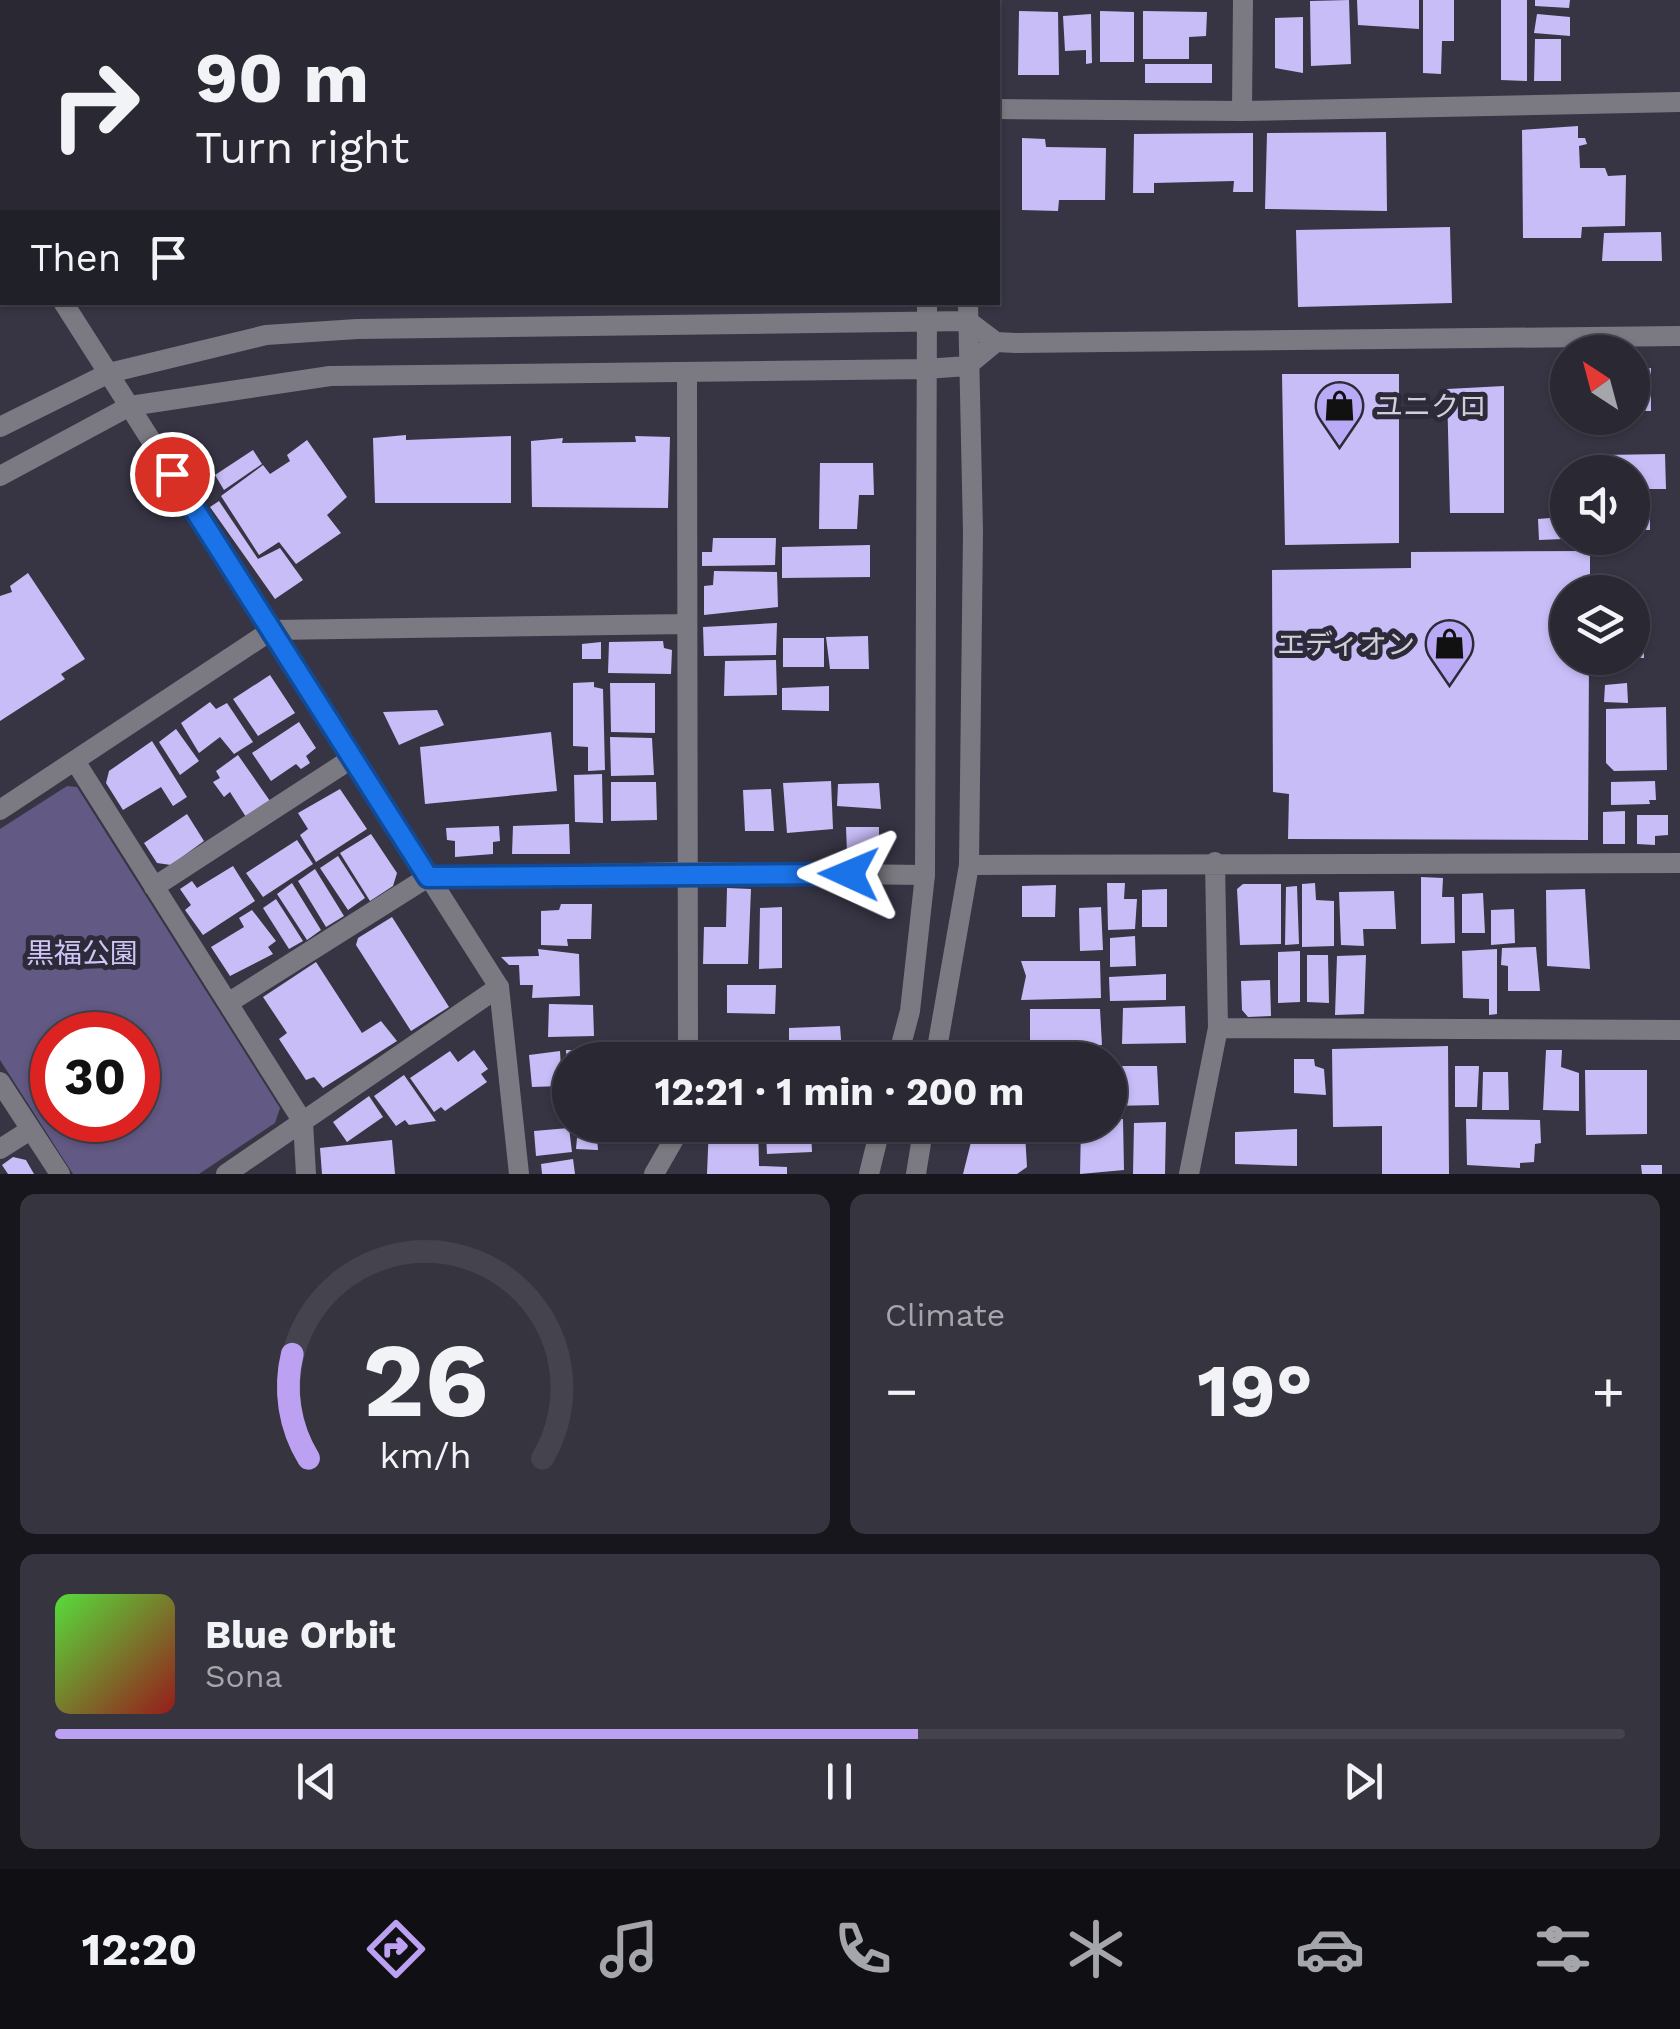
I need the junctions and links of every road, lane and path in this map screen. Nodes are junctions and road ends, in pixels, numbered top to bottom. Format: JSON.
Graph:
{"nodes":[{"id":1,"x":1243,"y":0,"type":"edge"},
{"id":2,"x":1680,"y":102,"type":"edge"},
{"id":3,"x":1000,"y":109,"type":"edge"},
{"id":4,"x":1242,"y":112,"type":"junction"},
{"id":5,"x":65,"y":305,"type":"edge"},
{"id":6,"x":927,"y":312,"type":"edge"},
{"id":7,"x":968,"y":312,"type":"edge"},
{"id":8,"x":1680,"y":336,"type":"edge"},
{"id":9,"x":996,"y":342,"type":"junction"},
{"id":10,"x":968,"y":366,"type":"junction"},
{"id":11,"x":926,"y":369,"type":"junction"},
{"id":12,"x":109,"y":373,"type":"junction"},
{"id":13,"x":687,"y":374,"type":"junction"},
{"id":14,"x":130,"y":406,"type":"junction"},
{"id":15,"x":0,"y":428,"type":"edge"},
{"id":16,"x":0,"y":476,"type":"edge"},
{"id":17,"x":687,"y":624,"type":"junction"},
{"id":18,"x":272,"y":630,"type":"junction"},
{"id":19,"x":354,"y":757,"type":"junction"},
{"id":20,"x":75,"y":761,"type":"junction"},
{"id":21,"x":0,"y":810,"type":"edge"},
{"id":22,"x":1216,"y":862,"type":"junction"},
{"id":23,"x":1680,"y":863,"type":"edge"},
{"id":24,"x":968,"y":866,"type":"junction"},
{"id":25,"x":689,"y":872,"type":"junction"},
{"id":26,"x":925,"y":875,"type":"junction"},
{"id":27,"x":428,"y":877,"type":"junction"},
{"id":28,"x":154,"y":886,"type":"junction"},
{"id":29,"x":498,"y":988,"type":"junction"},
{"id":30,"x":228,"y":1003,"type":"junction"},
{"id":31,"x":1218,"y":1028,"type":"junction"},
{"id":32,"x":1680,"y":1030,"type":"edge"},
{"id":33,"x":688,"y":1042,"type":"edge"},
{"id":34,"x":902,"y":1042,"type":"edge"},
{"id":35,"x":938,"y":1042,"type":"edge"},
{"id":36,"x":0,"y":1082,"type":"edge"},
{"id":37,"x":302,"y":1122,"type":"junction"},
{"id":38,"x":30,"y":1130,"type":"joint"},
{"id":39,"x":38,"y":1142,"type":"edge"},
{"id":40,"x":672,"y":1142,"type":"edge"},
{"id":41,"x":877,"y":1142,"type":"edge"},
{"id":42,"x":921,"y":1142,"type":"edge"},
{"id":43,"x":0,"y":1149,"type":"edge"},
{"id":44,"x":60,"y":1174,"type":"edge"},
{"id":45,"x":226,"y":1174,"type":"edge"},
{"id":46,"x":306,"y":1174,"type":"edge"},
{"id":47,"x":519,"y":1174,"type":"edge"},
{"id":48,"x":654,"y":1174,"type":"edge"},
{"id":49,"x":869,"y":1174,"type":"edge"},
{"id":50,"x":916,"y":1174,"type":"edge"},
{"id":51,"x":1189,"y":1174,"type":"edge"}],
"edges":[{"from":1,"to":4,"type":"street"},
{"from":2,"to":4,"type":"street"},
{"from":3,"to":4,"type":"street"},
{"from":5,"to":12,"type":"street"},
{"from":6,"to":7,"type":"street"},
{"from":6,"to":11,"type":"street"},
{"from":6,"to":12,"type":"street"},
{"from":7,"to":9,"type":"street"},
{"from":7,"to":10,"type":"street"},
{"from":8,"to":9,"type":"street"},
{"from":9,"to":10,"type":"street"},
{"from":10,"to":11,"type":"street"},
{"from":10,"to":24,"type":"street"},
{"from":11,"to":13,"type":"street"},
{"from":11,"to":26,"type":"street"},
{"from":12,"to":14,"type":"street"},
{"from":12,"to":15,"type":"street"},
{"from":13,"to":14,"type":"street"},
{"from":13,"to":17,"type":"street"},
{"from":14,"to":16,"type":"street"},
{"from":14,"to":18,"type":"street"},
{"from":17,"to":18,"type":"street"},
{"from":17,"to":25,"type":"street"},
{"from":18,"to":19,"type":"street"},
{"from":18,"to":20,"type":"street"},
{"from":19,"to":27,"type":"street"},
{"from":19,"to":28,"type":"street"},
{"from":20,"to":21,"type":"street"},
{"from":20,"to":28,"type":"street"},
{"from":22,"to":23,"type":"street"},
{"from":22,"to":24,"type":"street"},
{"from":22,"to":31,"type":"street"},
{"from":24,"to":35,"type":"street"},
{"from":25,"to":26,"type":"street"},
{"from":25,"to":27,"type":"street"},
{"from":25,"to":33,"type":"street"},
{"from":26,"to":34,"type":"street"},
{"from":27,"to":29,"type":"street"},
{"from":27,"to":30,"type":"street"},
{"from":28,"to":30,"type":"street"},
{"from":29,"to":37,"type":"street"},
{"from":29,"to":47,"type":"street"},
{"from":30,"to":37,"type":"street"},
{"from":31,"to":32,"type":"street"},
{"from":31,"to":51,"type":"street"},
{"from":36,"to":38,"type":"street"},
{"from":37,"to":45,"type":"street"},
{"from":37,"to":46,"type":"street"},
{"from":38,"to":43,"type":"street"},
{"from":39,"to":44,"type":"street"},
{"from":40,"to":48,"type":"street"},
{"from":41,"to":49,"type":"street"},
{"from":42,"to":50,"type":"street"}]}
